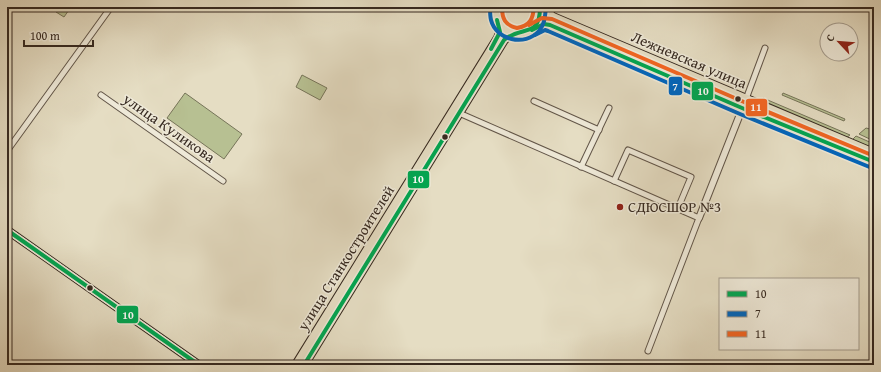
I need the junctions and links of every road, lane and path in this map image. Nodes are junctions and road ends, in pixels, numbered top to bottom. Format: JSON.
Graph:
{"nodes":[{"id":1,"x":111,"y":7,"type":"edge"},
{"id":2,"x":541,"y":7,"type":"edge"},
{"id":3,"x":495,"y":12,"type":"edge"},
{"id":4,"x":532,"y":30,"type":"junction"},
{"id":5,"x":515,"y":34,"type":"junction"},
{"id":6,"x":765,"y":48,"type":"dead end"},
{"id":7,"x":101,"y":95,"type":"dead end"},
{"id":8,"x":746,"y":99,"type":"junction"},
{"id":9,"x":534,"y":101,"type":"dead end"},
{"id":10,"x":609,"y":108,"type":"dead end"},
{"id":11,"x":742,"y":108,"type":"junction"},
{"id":12,"x":459,"y":113,"type":"junction"},
{"id":13,"x":599,"y":130,"type":"junction"},
{"id":14,"x":7,"y":151,"type":"edge"},
{"id":15,"x":874,"y":153,"type":"edge"},
{"id":16,"x":874,"y":162,"type":"edge"},
{"id":17,"x":581,"y":167,"type":"junction"},
{"id":18,"x":223,"y":181,"type":"dead end"},
{"id":19,"x":614,"y":181,"type":"junction"},
{"id":20,"x":678,"y":208,"type":"junction"},
{"id":21,"x":699,"y":218,"type":"junction"},
{"id":22,"x":7,"y":230,"type":"edge"},
{"id":23,"x":7,"y":236,"type":"edge"},
{"id":24,"x":104,"y":301,"type":"junction"},
{"id":25,"x":648,"y":351,"type":"dead end"},
{"id":26,"x":189,"y":363,"type":"edge"},
{"id":27,"x":199,"y":365,"type":"edge"},
{"id":28,"x":296,"y":365,"type":"edge"},
{"id":29,"x":304,"y":365,"type":"edge"}],
"edges":[{"from":1,"to":14,"type":"street"},
{"from":2,"to":4,"type":"main road"},
{"from":2,"to":8,"type":"main road","name":"Лежневская улица"},
{"from":3,"to":5,"type":"main road"},
{"from":3,"to":28,"type":"main road","name":"улица Станкостроителей"},
{"from":4,"to":5,"type":"main road","name":"Лежневская улица"},
{"from":4,"to":11,"type":"main road","name":"Лежневская улица"},
{"from":5,"to":12,"type":"main road","name":"улица Станкостроителей"},
{"from":6,"to":8,"type":"street"},
{"from":7,"to":18,"type":"street","name":"улица Куликова"},
{"from":8,"to":11,"type":"street"},
{"from":8,"to":15,"type":"main road","name":"Лежневская улица"},
{"from":9,"to":13,"type":"street"},
{"from":10,"to":13,"type":"street"},
{"from":11,"to":16,"type":"main road","name":"Лежневская улица"},
{"from":11,"to":21,"type":"street"},
{"from":12,"to":17,"type":"street"},
{"from":12,"to":29,"type":"main road","name":"улица Станкостроителей"},
{"from":13,"to":17,"type":"street"},
{"from":17,"to":19,"type":"street"},
{"from":19,"to":20,"type":"street"},
{"from":19,"to":20,"type":"street"},
{"from":20,"to":21,"type":"street"},
{"from":21,"to":25,"type":"street"},
{"from":22,"to":24,"type":"main road"},
{"from":23,"to":24,"type":"main road"},
{"from":24,"to":26,"type":"main road"},
{"from":26,"to":27,"type":"main road"}]}
